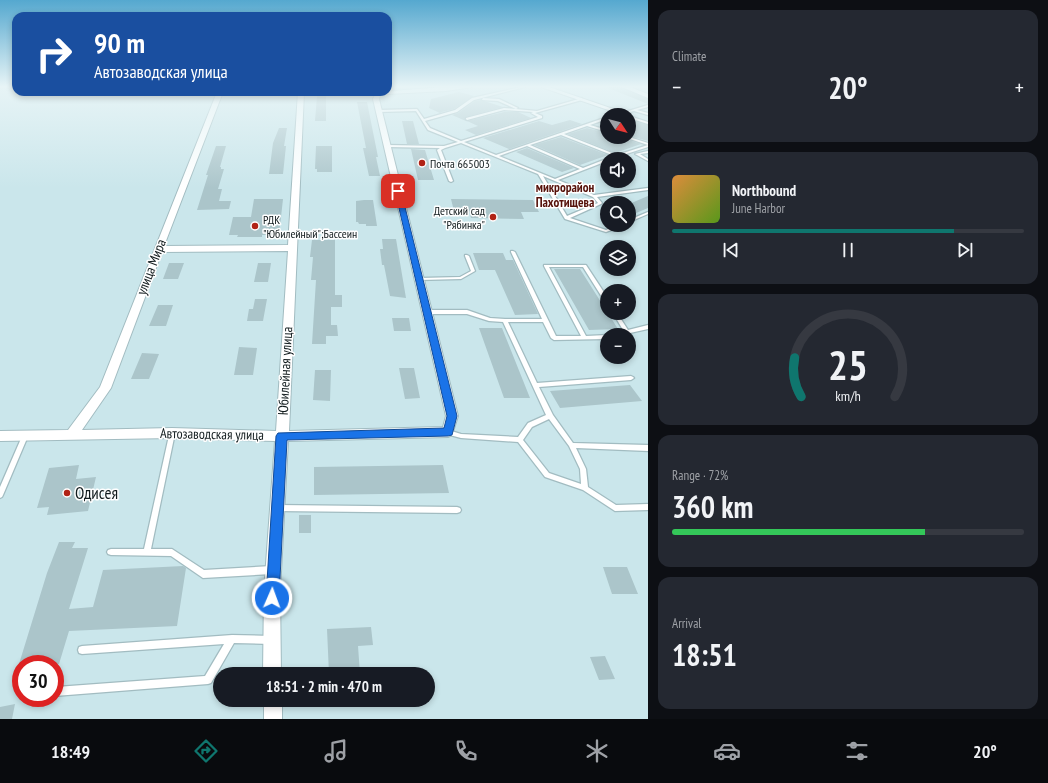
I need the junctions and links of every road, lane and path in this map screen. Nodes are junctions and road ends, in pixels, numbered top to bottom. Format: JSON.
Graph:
{"nodes":[{"id":1,"x":424,"y":120,"type":"edge"},
{"id":2,"x":209,"y":121,"type":"edge"},
{"id":3,"x":299,"y":121,"type":"edge"},
{"id":4,"x":381,"y":121,"type":"edge"},
{"id":5,"x":530,"y":121,"type":"edge"},
{"id":6,"x":599,"y":121,"type":"edge"},
{"id":7,"x":588,"y":124,"type":"junction"},
{"id":8,"x":600,"y":128,"type":"edge"},
{"id":9,"x":562,"y":134,"type":"junction"},
{"id":10,"x":636,"y":141,"type":"edge"},
{"id":11,"x":462,"y":142,"type":"junction"},
{"id":12,"x":527,"y":145,"type":"junction"},
{"id":13,"x":648,"y":145,"type":"edge"},
{"id":14,"x":387,"y":146,"type":"junction"},
{"id":15,"x":444,"y":147,"type":"junction"},
{"id":16,"x":607,"y":152,"type":"edge"},
{"id":17,"x":628,"y":152,"type":"edge"},
{"id":18,"x":648,"y":152,"type":"edge"},
{"id":19,"x":496,"y":156,"type":"junction"},
{"id":20,"x":648,"y":160,"type":"edge"},
{"id":21,"x":600,"y":163,"type":"edge"},
{"id":22,"x":583,"y":169,"type":"junction"},
{"id":23,"x":539,"y":173,"type":"junction"},
{"id":24,"x":555,"y":180,"type":"junction"},
{"id":25,"x":451,"y":181,"type":"dead end"},
{"id":26,"x":648,"y":189,"type":"edge"},
{"id":27,"x":594,"y":196,"type":"junction"},
{"id":28,"x":648,"y":213,"type":"edge"},
{"id":29,"x":566,"y":218,"type":"junction"},
{"id":30,"x":636,"y":218,"type":"edge"},
{"id":31,"x":600,"y":229,"type":"edge"},
{"id":32,"x":158,"y":248,"type":"junction"},
{"id":33,"x":292,"y":248,"type":"junction"},
{"id":34,"x":513,"y":252,"type":"dead end"},
{"id":35,"x":467,"y":256,"type":"dead end"},
{"id":36,"x":420,"y":279,"type":"junction"},
{"id":37,"x":600,"y":291,"type":"edge"},
{"id":38,"x":428,"y":312,"type":"junction"},
{"id":39,"x":544,"y":320,"type":"junction"},
{"id":40,"x":506,"y":321,"type":"junction"},
{"id":41,"x":648,"y":327,"type":"edge"},
{"id":42,"x":636,"y":331,"type":"edge"},
{"id":43,"x":584,"y":337,"type":"junction"},
{"id":44,"x":600,"y":337,"type":"edge"},
{"id":45,"x":631,"y":378,"type":"dead end"},
{"id":46,"x":535,"y":385,"type":"junction"},
{"id":47,"x":550,"y":416,"type":"junction"},
{"id":48,"x":448,"y":432,"type":"junction"},
{"id":49,"x":172,"y":433,"type":"junction"},
{"id":50,"x":71,"y":435,"type":"junction"},
{"id":51,"x":0,"y":436,"type":"edge"},
{"id":52,"x":25,"y":436,"type":"junction"},
{"id":53,"x":282,"y":436,"type":"junction"},
{"id":54,"x":520,"y":440,"type":"junction"},
{"id":55,"x":571,"y":445,"type":"junction"},
{"id":56,"x":648,"y":448,"type":"edge"},
{"id":57,"x":585,"y":488,"type":"junction"},
{"id":58,"x":0,"y":495,"type":"edge"},
{"id":59,"x":648,"y":507,"type":"edge"},
{"id":60,"x":278,"y":508,"type":"junction"},
{"id":61,"x":457,"y":510,"type":"dead end"},
{"id":62,"x":111,"y":552,"type":"dead end"},
{"id":63,"x":147,"y":552,"type":"junction"},
{"id":64,"x":273,"y":570,"type":"junction"},
{"id":65,"x":232,"y":639,"type":"junction"},
{"id":66,"x":271,"y":640,"type":"junction"},
{"id":67,"x":82,"y":650,"type":"dead end"},
{"id":68,"x":272,"y":667,"type":"edge"},
{"id":69,"x":64,"y":691,"type":"edge"},
{"id":70,"x":273,"y":707,"type":"edge"},
{"id":71,"x":273,"y":719,"type":"edge"}],
"edges":[{"from":1,"to":11,"type":"lane"},
{"from":2,"to":32,"type":"street","name":"улица Мира"},
{"from":3,"to":33,"type":"street","name":"Юбилейная улица"},
{"from":4,"to":14,"type":"street"},
{"from":5,"to":11,"type":"lane"},
{"from":6,"to":7,"type":"lane"},
{"from":7,"to":8,"type":"lane"},
{"from":7,"to":9,"type":"lane"},
{"from":9,"to":12,"type":"lane"},
{"from":9,"to":16,"type":"lane"},
{"from":10,"to":13,"type":"lane"},
{"from":11,"to":15,"type":"lane"},
{"from":11,"to":19,"type":"lane"},
{"from":12,"to":19,"type":"lane"},
{"from":12,"to":22,"type":"lane"},
{"from":13,"to":17,"type":"lane"},
{"from":14,"to":15,"type":"lane"},
{"from":14,"to":36,"type":"street"},
{"from":15,"to":25,"type":"lane"},
{"from":18,"to":20,"type":"lane"},
{"from":19,"to":23,"type":"lane"},
{"from":21,"to":22,"type":"lane"},
{"from":22,"to":24,"type":"lane"},
{"from":23,"to":24,"type":"lane"},
{"from":23,"to":29,"type":"lane"},
{"from":24,"to":27,"type":"lane"},
{"from":26,"to":27,"type":"lane"},
{"from":27,"to":29,"type":"lane"},
{"from":28,"to":30,"type":"lane"},
{"from":29,"to":31,"type":"lane"},
{"from":32,"to":33,"type":"street"},
{"from":32,"to":50,"type":"street","name":"улица Мира"},
{"from":33,"to":53,"type":"street","name":"Юбилейная улица"},
{"from":34,"to":39,"type":"lane"},
{"from":35,"to":36,"type":"lane"},
{"from":36,"to":38,"type":"street"},
{"from":37,"to":43,"type":"lane"},
{"from":38,"to":40,"type":"lane"},
{"from":38,"to":48,"type":"street"},
{"from":39,"to":40,"type":"lane"},
{"from":39,"to":43,"type":"lane"},
{"from":40,"to":46,"type":"lane"},
{"from":41,"to":42,"type":"lane"},
{"from":43,"to":44,"type":"lane"},
{"from":45,"to":46,"type":"lane"},
{"from":46,"to":47,"type":"lane"},
{"from":47,"to":54,"type":"lane"},
{"from":47,"to":55,"type":"lane"},
{"from":48,"to":53,"type":"street","name":"Автозаводская улица"},
{"from":48,"to":54,"type":"lane"},
{"from":49,"to":50,"type":"street","name":"Автозаводская улица"},
{"from":49,"to":53,"type":"street","name":"Автозаводская улица"},
{"from":49,"to":63,"type":"lane"},
{"from":50,"to":52,"type":"street","name":"Автозаводская улица"},
{"from":51,"to":52,"type":"street","name":"Автозаводская улица"},
{"from":52,"to":58,"type":"lane"},
{"from":53,"to":60,"type":"street","name":"Юбилейная улица"},
{"from":54,"to":57,"type":"lane"},
{"from":55,"to":56,"type":"lane"},
{"from":55,"to":57,"type":"lane"},
{"from":57,"to":59,"type":"lane"},
{"from":60,"to":61,"type":"lane"},
{"from":60,"to":64,"type":"street","name":"Юбилейная улица"},
{"from":62,"to":63,"type":"lane"},
{"from":63,"to":64,"type":"lane"},
{"from":64,"to":66,"type":"street","name":"Юбилейная улица"},
{"from":65,"to":66,"type":"lane"},
{"from":65,"to":67,"type":"lane"},
{"from":65,"to":69,"type":"lane"},
{"from":66,"to":68,"type":"street","name":"Юбилейная улица"},
{"from":70,"to":71,"type":"street"}]}
